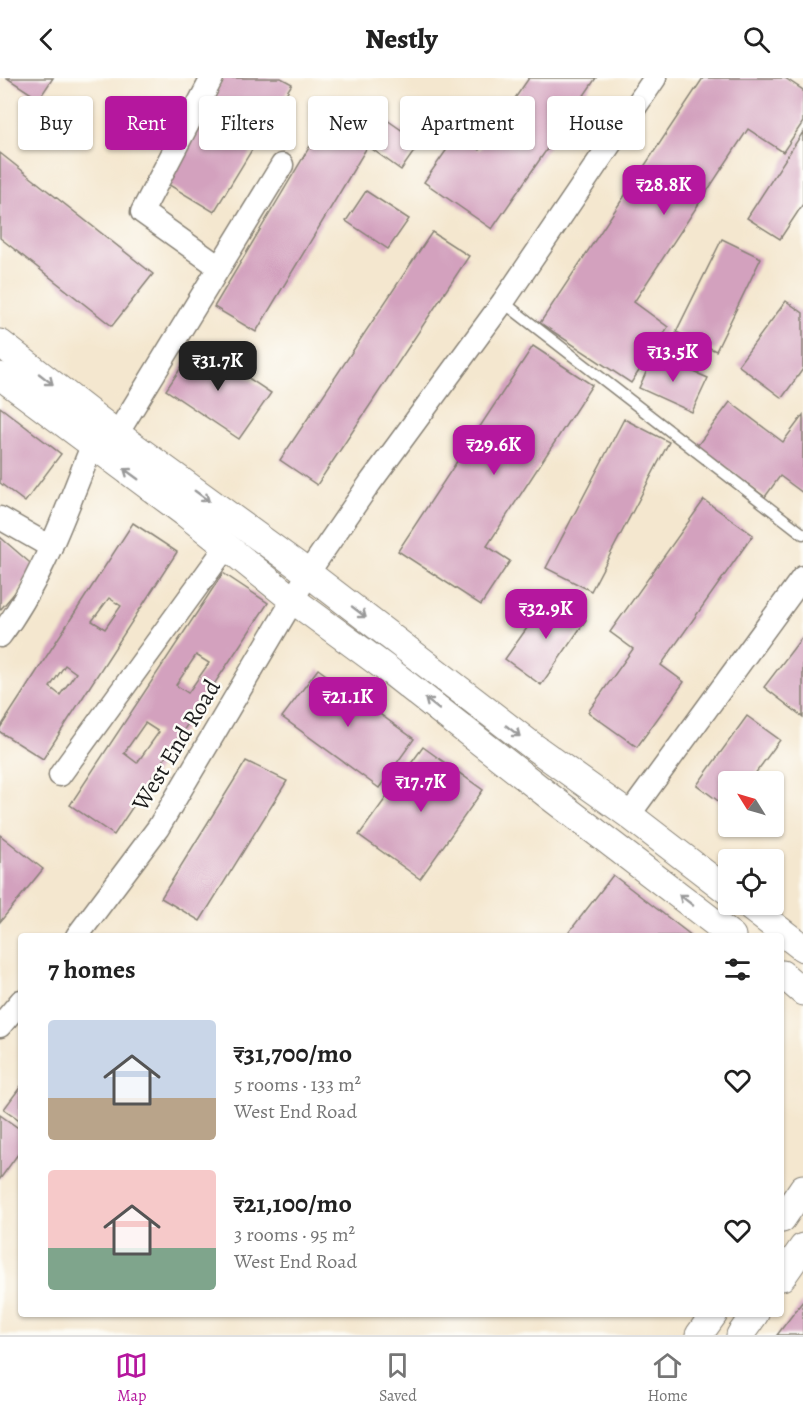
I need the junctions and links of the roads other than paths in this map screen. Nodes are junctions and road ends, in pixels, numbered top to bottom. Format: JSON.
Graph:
{"nodes":[{"id":1,"x":212,"y":78,"type":"edge"},
{"id":2,"x":656,"y":78,"type":"edge"},
{"id":3,"x":282,"y":165,"type":"dead end"},
{"id":4,"x":219,"y":267,"type":"junction"},
{"id":5,"x":503,"y":302,"type":"junction"},
{"id":6,"x":0,"y":343,"type":"edge"},
{"id":7,"x":0,"y":376,"type":"edge"},
{"id":8,"x":117,"y":434,"type":"junction"},
{"id":9,"x":92,"y":446,"type":"junction"},
{"id":10,"x":0,"y":518,"type":"edge"},
{"id":11,"x":803,"y":534,"type":"edge"},
{"id":12,"x":51,"y":547,"type":"junction"},
{"id":13,"x":226,"y":547,"type":"junction"},
{"id":14,"x":308,"y":573,"type":"junction"},
{"id":15,"x":803,"y":577,"type":"edge"},
{"id":16,"x":293,"y":600,"type":"junction"},
{"id":17,"x":0,"y":636,"type":"edge"},
{"id":18,"x":552,"y":760,"type":"junction"},
{"id":19,"x":60,"y":775,"type":"dead end"},
{"id":20,"x":534,"y":784,"type":"junction"},
{"id":21,"x":629,"y":815,"type":"junction"},
{"id":22,"x":718,"y":884,"type":"edge"},
{"id":23,"x":760,"y":915,"type":"edge"},
{"id":24,"x":79,"y":933,"type":"edge"},
{"id":25,"x":728,"y":933,"type":"edge"},
{"id":26,"x":784,"y":933,"type":"edge"},
{"id":27,"x":784,"y":933,"type":"edge"},
{"id":28,"x":803,"y":948,"type":"edge"},
{"id":29,"x":784,"y":976,"type":"edge"},
{"id":30,"x":803,"y":992,"type":"edge"},
{"id":31,"x":18,"y":1005,"type":"edge"},
{"id":32,"x":0,"y":1026,"type":"edge"},
{"id":33,"x":803,"y":1188,"type":"edge"},
{"id":34,"x":784,"y":1216,"type":"edge"},
{"id":35,"x":803,"y":1247,"type":"edge"},
{"id":36,"x":784,"y":1274,"type":"edge"},
{"id":37,"x":712,"y":1317,"type":"edge"},
{"id":38,"x":753,"y":1317,"type":"edge"},
{"id":39,"x":699,"y":1335,"type":"edge"},
{"id":40,"x":741,"y":1335,"type":"edge"}],
"edges":[{"from":1,"to":4,"type":"street"},
{"from":2,"to":5,"type":"street","name":"West End Road"},
{"from":3,"to":4,"type":"street"},
{"from":4,"to":8,"type":"street"},
{"from":5,"to":11,"type":"lane"},
{"from":5,"to":14,"type":"street","name":"West End Road"},
{"from":6,"to":8,"type":"street","one_way":true},
{"from":7,"to":9,"type":"street"},
{"from":8,"to":14,"type":"street","one_way":true},
{"from":9,"to":12,"type":"street"},
{"from":13,"to":9,"type":"street","one_way":true},
{"from":10,"to":12,"type":"street"},
{"from":12,"to":17,"type":"street"},
{"from":13,"to":16,"type":"street"},
{"from":13,"to":19,"type":"street"},
{"from":14,"to":16,"type":"street","name":"West End Road"},
{"from":14,"to":18,"type":"street","one_way":true},
{"from":15,"to":21,"type":"street"},
{"from":20,"to":16,"type":"street","one_way":true},
{"from":16,"to":24,"type":"street","name":"West End Road"},
{"from":18,"to":20,"type":"street"},
{"from":18,"to":21,"type":"street"},
{"from":25,"to":20,"type":"street","one_way":true},
{"from":21,"to":22,"type":"street"},
{"from":23,"to":26,"type":"street"},
{"from":27,"to":28,"type":"street"},
{"from":29,"to":30,"type":"street"},
{"from":31,"to":32,"type":"street"},
{"from":33,"to":34,"type":"street"},
{"from":35,"to":36,"type":"street"},
{"from":37,"to":39,"type":"street"},
{"from":38,"to":40,"type":"street"}]}
